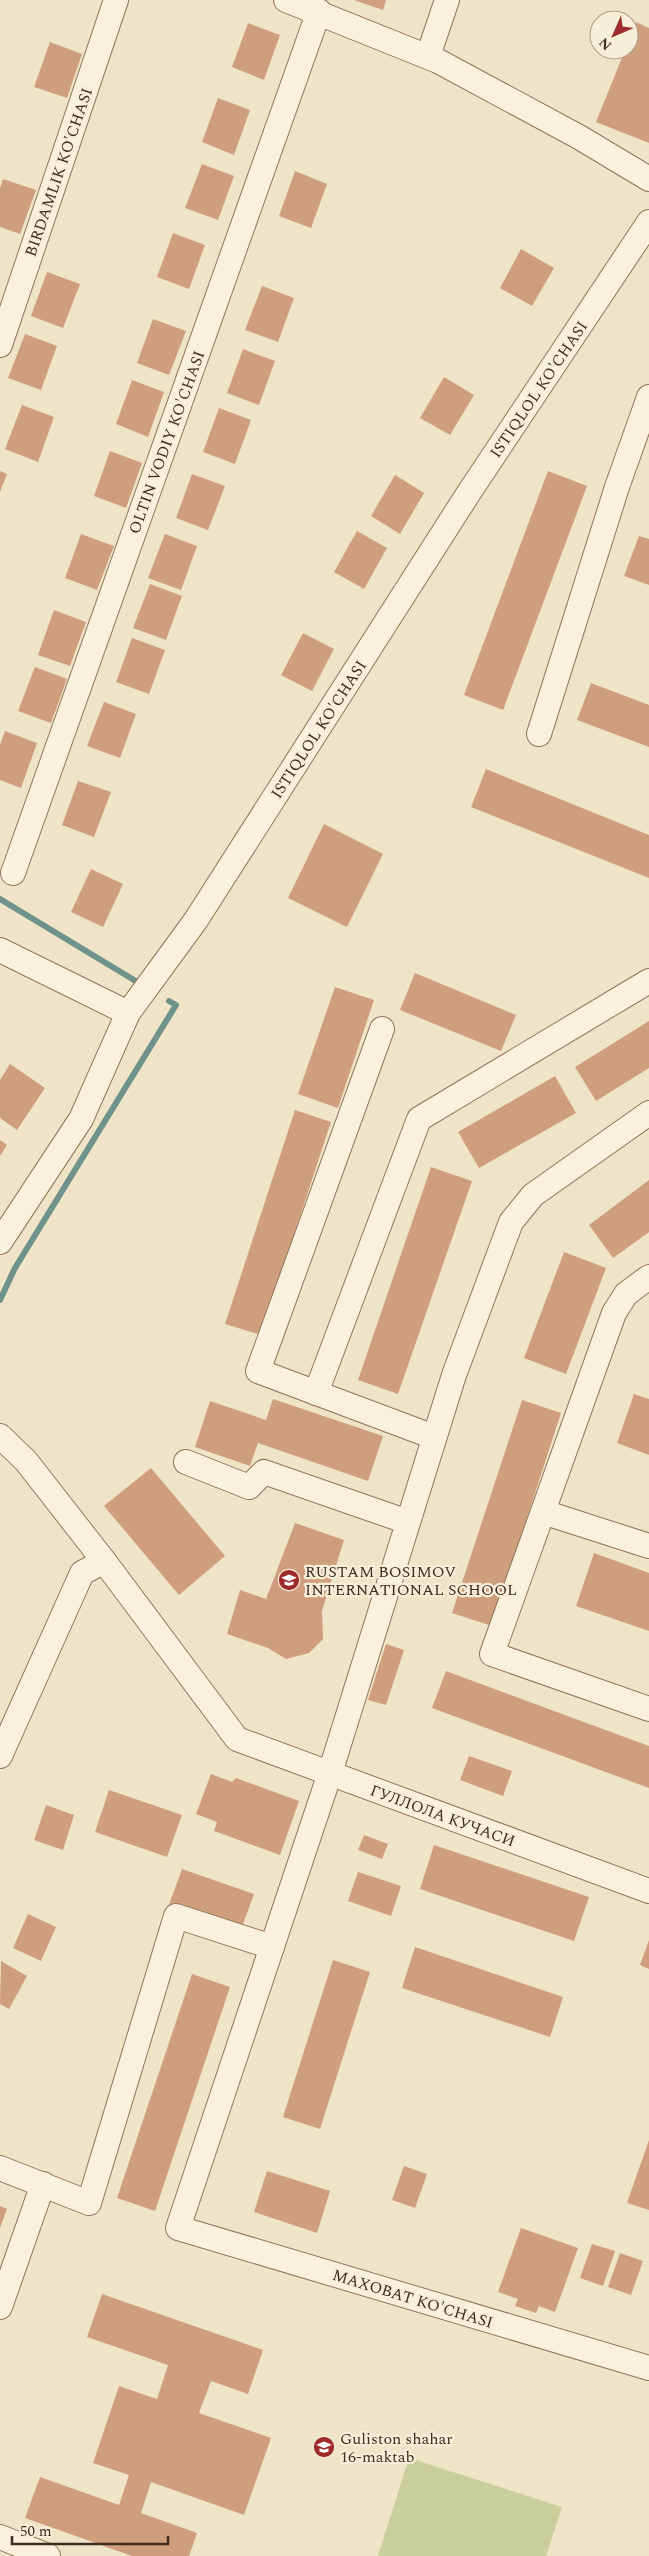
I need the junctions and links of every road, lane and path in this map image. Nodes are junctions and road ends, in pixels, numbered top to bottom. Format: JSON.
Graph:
{"nodes":[{"id":1,"x":116,"y":0,"type":"edge"},
{"id":2,"x":286,"y":0,"type":"edge"},
{"id":3,"x":447,"y":0,"type":"edge"},
{"id":4,"x":319,"y":12,"type":"junction"},
{"id":5,"x":428,"y":56,"type":"junction"},
{"id":6,"x":649,"y":179,"type":"edge"},
{"id":7,"x":649,"y":222,"type":"edge"},
{"id":8,"x":0,"y":345,"type":"edge"},
{"id":9,"x":649,"y":397,"type":"edge"},
{"id":10,"x":539,"y":734,"type":"dead end"},
{"id":11,"x":13,"y":873,"type":"dead end"},
{"id":12,"x":0,"y":950,"type":"edge"},
{"id":13,"x":649,"y":980,"type":"edge"},
{"id":14,"x":128,"y":1013,"type":"junction"},
{"id":15,"x":382,"y":1029,"type":"dead end"},
{"id":16,"x":649,"y":1113,"type":"edge"},
{"id":17,"x":0,"y":1242,"type":"edge"},
{"id":18,"x":649,"y":1277,"type":"edge"},
{"id":19,"x":316,"y":1393,"type":"junction"},
{"id":20,"x":0,"y":1436,"type":"edge"},
{"id":21,"x":434,"y":1437,"type":"junction"},
{"id":22,"x":186,"y":1462,"type":"dead end"},
{"id":23,"x":543,"y":1512,"type":"junction"},
{"id":24,"x":408,"y":1522,"type":"junction"},
{"id":25,"x":649,"y":1546,"type":"edge"},
{"id":26,"x":104,"y":1561,"type":"junction"},
{"id":27,"x":649,"y":1709,"type":"edge"},
{"id":28,"x":0,"y":1756,"type":"edge"},
{"id":29,"x":330,"y":1773,"type":"junction"},
{"id":30,"x":649,"y":1891,"type":"edge"},
{"id":31,"x":272,"y":1947,"type":"junction"},
{"id":32,"x":0,"y":2168,"type":"edge"},
{"id":33,"x":43,"y":2184,"type":"junction"},
{"id":34,"x":0,"y":2307,"type":"edge"},
{"id":35,"x":649,"y":2368,"type":"edge"},
{"id":36,"x":0,"y":2537,"type":"edge"},
{"id":37,"x":48,"y":2556,"type":"edge"}],
"edges":[{"from":1,"to":8,"type":"street","name":"BIRDAMLIK KO'CHASI"},
{"from":2,"to":4,"type":"street"},
{"from":3,"to":5,"type":"street"},
{"from":4,"to":5,"type":"street"},
{"from":4,"to":11,"type":"street","name":"OLTIN VODIY KO'CHASI"},
{"from":5,"to":6,"type":"street"},
{"from":7,"to":14,"type":"street","name":"ISTIQLOL KO'CHASI"},
{"from":9,"to":10,"type":"street"},
{"from":12,"to":14,"type":"street"},
{"from":13,"to":19,"type":"street"},
{"from":14,"to":17,"type":"street","name":"ISTIQLOL KO'CHASI"},
{"from":15,"to":19,"type":"street"},
{"from":16,"to":21,"type":"street"},
{"from":18,"to":23,"type":"street"},
{"from":19,"to":21,"type":"street"},
{"from":20,"to":26,"type":"street"},
{"from":21,"to":24,"type":"street"},
{"from":22,"to":24,"type":"street"},
{"from":23,"to":25,"type":"street"},
{"from":23,"to":27,"type":"street"},
{"from":24,"to":29,"type":"street"},
{"from":26,"to":28,"type":"street"},
{"from":26,"to":29,"type":"street","name":"ГУЛЛОЛА КУЧАСИ"},
{"from":29,"to":30,"type":"street","name":"ГУЛЛОЛА КУЧАСИ"},
{"from":29,"to":31,"type":"street"},
{"from":31,"to":33,"type":"street"},
{"from":31,"to":35,"type":"street","name":"MAXOBAT KO'CHASI"},
{"from":32,"to":33,"type":"street"},
{"from":33,"to":34,"type":"street"},
{"from":36,"to":37,"type":"street"}]}
